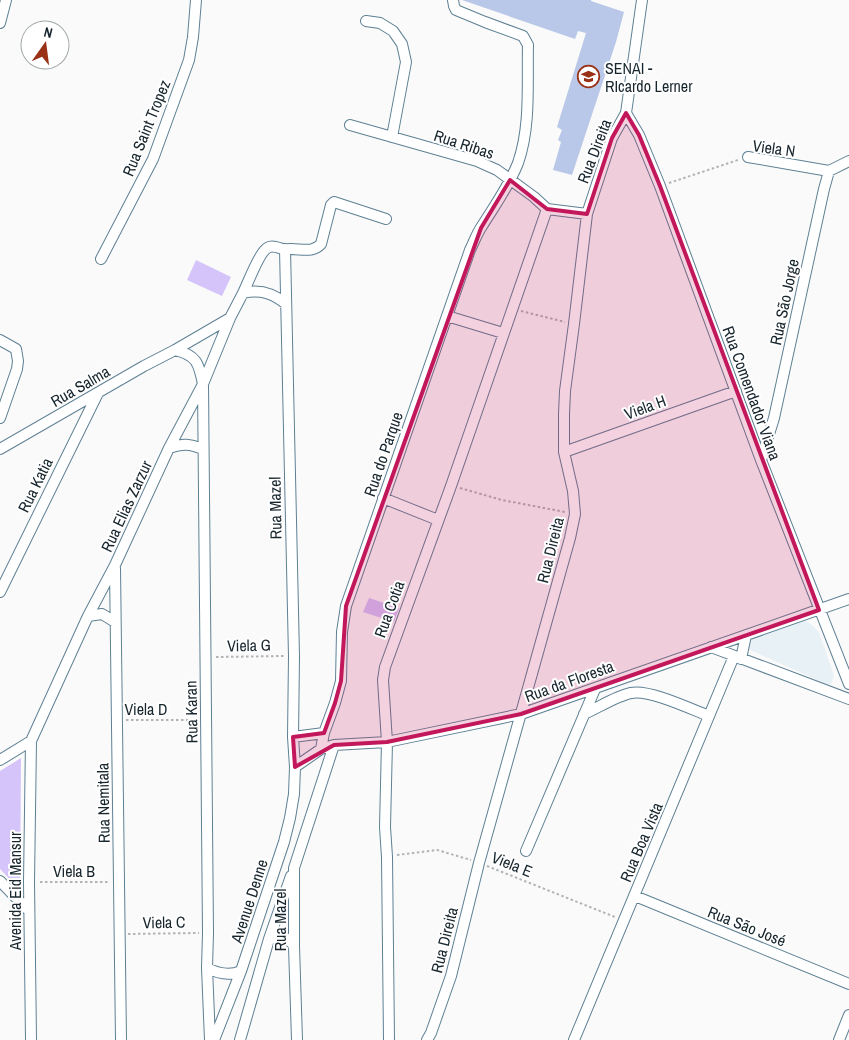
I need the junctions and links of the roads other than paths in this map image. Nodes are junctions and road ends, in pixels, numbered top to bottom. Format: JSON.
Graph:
{"nodes":[{"id":1,"x":6,"y":0,"type":"edge"},
{"id":2,"x":196,"y":0,"type":"edge"},
{"id":3,"x":453,"y":0,"type":"edge"},
{"id":4,"x":642,"y":0,"type":"edge"},
{"id":5,"x":366,"y":21,"type":"dead end"},
{"id":6,"x":0,"y":23,"type":"edge"},
{"id":7,"x":626,"y":114,"type":"junction"},
{"id":8,"x":350,"y":125,"type":"dead end"},
{"id":9,"x":392,"y":137,"type":"junction"},
{"id":10,"x":748,"y":157,"type":"road end"},
{"id":11,"x":849,"y":161,"type":"edge"},
{"id":12,"x":829,"y":171,"type":"junction"},
{"id":13,"x":510,"y":180,"type":"junction"},
{"id":14,"x":547,"y":209,"type":"junction"},
{"id":15,"x":587,"y":214,"type":"junction"},
{"id":16,"x":386,"y":219,"type":"dead end"},
{"id":17,"x":285,"y":250,"type":"junction"},
{"id":18,"x":101,"y":259,"type":"dead end"},
{"id":19,"x":243,"y":293,"type":"junction"},
{"id":20,"x":286,"y":304,"type":"junction"},
{"id":21,"x":447,"y":316,"type":"junction"},
{"id":22,"x":230,"y":318,"type":"junction"},
{"id":23,"x":503,"y":334,"type":"junction"},
{"id":24,"x":0,"y":340,"type":"edge"},
{"id":25,"x":175,"y":350,"type":"junction"},
{"id":26,"x":202,"y":384,"type":"junction"},
{"id":27,"x":736,"y":390,"type":"junction"},
{"id":28,"x":98,"y":392,"type":"junction"},
{"id":29,"x":0,"y":418,"type":"edge"},
{"id":30,"x":169,"y":448,"type":"junction"},
{"id":31,"x":0,"y":449,"type":"edge"},
{"id":32,"x":203,"y":449,"type":"junction"},
{"id":33,"x":564,"y":452,"type":"junction"},
{"id":34,"x":761,"y":460,"type":"junction"},
{"id":35,"x":383,"y":498,"type":"junction"},
{"id":36,"x":438,"y":520,"type":"junction"},
{"id":37,"x":115,"y":565,"type":"junction"},
{"id":38,"x":3,"y":582,"type":"edge"},
{"id":39,"x":0,"y":592,"type":"edge"},
{"id":40,"x":849,"y":599,"type":"edge"},
{"id":41,"x":819,"y":610,"type":"junction"},
{"id":42,"x":88,"y":616,"type":"junction"},
{"id":43,"x":115,"y":622,"type":"junction"},
{"id":44,"x":746,"y":635,"type":"junction"},
{"id":45,"x":711,"y":647,"type":"junction"},
{"id":46,"x":738,"y":657,"type":"junction"},
{"id":47,"x":849,"y":684,"type":"edge"},
{"id":48,"x":595,"y":689,"type":"junction"},
{"id":49,"x":849,"y":699,"type":"edge"},
{"id":50,"x":521,"y":714,"type":"junction"},
{"id":51,"x":584,"y":714,"type":"junction"},
{"id":52,"x":710,"y":716,"type":"junction"},
{"id":53,"x":324,"y":733,"type":"junction"},
{"id":54,"x":293,"y":737,"type":"junction"},
{"id":55,"x":31,"y":741,"type":"junction"},
{"id":56,"x":387,"y":742,"type":"junction"},
{"id":57,"x":334,"y":745,"type":"junction"},
{"id":58,"x":321,"y":749,"type":"junction"},
{"id":59,"x":0,"y":760,"type":"edge"},
{"id":60,"x":295,"y":767,"type":"junction"},
{"id":61,"x":526,"y":851,"type":"dead end"},
{"id":62,"x":294,"y":868,"type":"junction"},
{"id":63,"x":0,"y":881,"type":"edge"},
{"id":64,"x":635,"y":896,"type":"junction"},
{"id":65,"x":29,"y":911,"type":"junction"},
{"id":66,"x":269,"y":939,"type":"junction"},
{"id":67,"x":294,"y":946,"type":"junction"},
{"id":68,"x":207,"y":968,"type":"junction"},
{"id":69,"x":241,"y":971,"type":"junction"},
{"id":70,"x":849,"y":984,"type":"edge"},
{"id":71,"x":849,"y":1015,"type":"edge"},
{"id":72,"x":31,"y":1040,"type":"edge"},
{"id":73,"x":121,"y":1040,"type":"edge"},
{"id":74,"x":210,"y":1040,"type":"edge"},
{"id":75,"x":214,"y":1040,"type":"edge"},
{"id":76,"x":240,"y":1040,"type":"edge"},
{"id":77,"x":297,"y":1040,"type":"edge"},
{"id":78,"x":389,"y":1040,"type":"edge"},
{"id":79,"x":427,"y":1040,"type":"edge"},
{"id":80,"x":574,"y":1040,"type":"edge"},
{"id":81,"x":839,"y":1040,"type":"edge"}],
"edges":[{"from":1,"to":6,"type":"street"},
{"from":2,"to":18,"type":"street","name":"Rua Saint Tropez"},
{"from":3,"to":13,"type":"street","name":"Rua do Parque"},
{"from":4,"to":7,"type":"street","name":"Rua Direita"},
{"from":5,"to":9,"type":"street"},
{"from":7,"to":15,"type":"street","name":"Rua Direita"},
{"from":7,"to":27,"type":"street","name":"Rua Comendador Viana"},
{"from":8,"to":9,"type":"street","name":"Rua Ribas"},
{"from":9,"to":13,"type":"street","name":"Rua Ribas"},
{"from":10,"to":12,"type":"street","name":"Viela N"},
{"from":11,"to":12,"type":"street"},
{"from":12,"to":34,"type":"street","name":"Rua São Jorge"},
{"from":13,"to":14,"type":"street","name":"Rua Ribas"},
{"from":13,"to":21,"type":"street","name":"Rua do Parque"},
{"from":14,"to":15,"type":"street"},
{"from":14,"to":23,"type":"street","name":"Rua Cotia"},
{"from":15,"to":33,"type":"street","name":"Rua Direita"},
{"from":16,"to":17,"type":"street"},
{"from":17,"to":19,"type":"street","name":"Rua Elias Zarzur"},
{"from":17,"to":20,"type":"street","name":"Rua Mazel"},
{"from":19,"to":20,"type":"street"},
{"from":19,"to":22,"type":"street","name":"Rua Elias Zarzur"},
{"from":20,"to":54,"type":"street","name":"Rua Mazel"},
{"from":21,"to":23,"type":"street"},
{"from":21,"to":35,"type":"street","name":"Rua do Parque"},
{"from":22,"to":25,"type":"street","name":"Rua Salma"},
{"from":22,"to":26,"type":"street","name":"Rua Elias Zarzur"},
{"from":23,"to":36,"type":"street","name":"Rua Cotia"},
{"from":24,"to":29,"type":"street"},
{"from":25,"to":26,"type":"street"},
{"from":25,"to":28,"type":"street","name":"Rua Salma"},
{"from":26,"to":30,"type":"street","name":"Rua Elias Zarzur"},
{"from":26,"to":32,"type":"street","name":"Rua Karan"},
{"from":27,"to":33,"type":"street","name":"Viela H"},
{"from":27,"to":34,"type":"street","name":"Rua Comendador Viana"},
{"from":28,"to":31,"type":"street","name":"Rua Salma"},
{"from":28,"to":38,"type":"street","name":"Rua Katia"},
{"from":30,"to":32,"type":"street"},
{"from":30,"to":37,"type":"street","name":"Rua Elias Zarzur"},
{"from":32,"to":68,"type":"street","name":"Rua Karan"},
{"from":33,"to":50,"type":"street","name":"Rua Direita"},
{"from":34,"to":41,"type":"street","name":"Rua Comendador Viana"},
{"from":35,"to":36,"type":"street"},
{"from":35,"to":53,"type":"street","name":"Rua do Parque"},
{"from":36,"to":56,"type":"street","name":"Rua Cotia"},
{"from":37,"to":42,"type":"street","name":"Rua Elias Zarzur"},
{"from":37,"to":43,"type":"street","name":"Rua Nemitala"},
{"from":38,"to":39,"type":"street","name":"Rua Katia"},
{"from":40,"to":41,"type":"street","name":"Rua da Floresta"},
{"from":41,"to":44,"type":"street","name":"Rua da Floresta"},
{"from":41,"to":47,"type":"street","name":"Rua Comendador Viana"},
{"from":42,"to":43,"type":"street"},
{"from":42,"to":55,"type":"street","name":"Rua Elias Zarzur"},
{"from":43,"to":73,"type":"street","name":"Rua Nemitala"},
{"from":44,"to":45,"type":"street","name":"Rua da Floresta"},
{"from":44,"to":46,"type":"street","name":"Rua Boa Vista"},
{"from":45,"to":46,"type":"street"},
{"from":45,"to":48,"type":"street","name":"Rua da Floresta"},
{"from":46,"to":49,"type":"street"},
{"from":46,"to":52,"type":"street","name":"Rua Boa Vista"},
{"from":48,"to":50,"type":"street","name":"Rua da Floresta"},
{"from":48,"to":51,"type":"street"},
{"from":50,"to":56,"type":"street","name":"Rua da Floresta"},
{"from":50,"to":79,"type":"street","name":"Rua Direita"},
{"from":51,"to":52,"type":"street"},
{"from":51,"to":61,"type":"street"},
{"from":52,"to":64,"type":"street","name":"Rua Boa Vista"},
{"from":53,"to":54,"type":"street"},
{"from":53,"to":58,"type":"street","name":"Rua do Parque"},
{"from":54,"to":60,"type":"street","name":"Rua Mazel"},
{"from":55,"to":59,"type":"street"},
{"from":55,"to":65,"type":"street","name":"Avenida Eid Mansur"},
{"from":56,"to":57,"type":"street","name":"Rua da Floresta"},
{"from":56,"to":78,"type":"street","name":"Rua Cotia"},
{"from":57,"to":58,"type":"street","name":"Rua da Floresta"},
{"from":57,"to":62,"type":"street","name":"Rua Mazel"},
{"from":58,"to":60,"type":"street","name":"Rua da Floresta"},
{"from":60,"to":69,"type":"street","name":"Avenue Denne"},
{"from":62,"to":66,"type":"street"},
{"from":62,"to":67,"type":"street","name":"Rua Mazel"},
{"from":63,"to":65,"type":"street"},
{"from":64,"to":70,"type":"street","name":"Rua São José"},
{"from":64,"to":80,"type":"street","name":"Rua Boa Vista"},
{"from":65,"to":72,"type":"street","name":"Avenida Eid Mansur"},
{"from":66,"to":67,"type":"street"},
{"from":66,"to":76,"type":"street"},
{"from":67,"to":77,"type":"street","name":"Rua Mazel"},
{"from":68,"to":69,"type":"street"},
{"from":68,"to":74,"type":"street","name":"Rua Karan"},
{"from":69,"to":75,"type":"street","name":"Avenue Denne"},
{"from":71,"to":81,"type":"street"}]}
